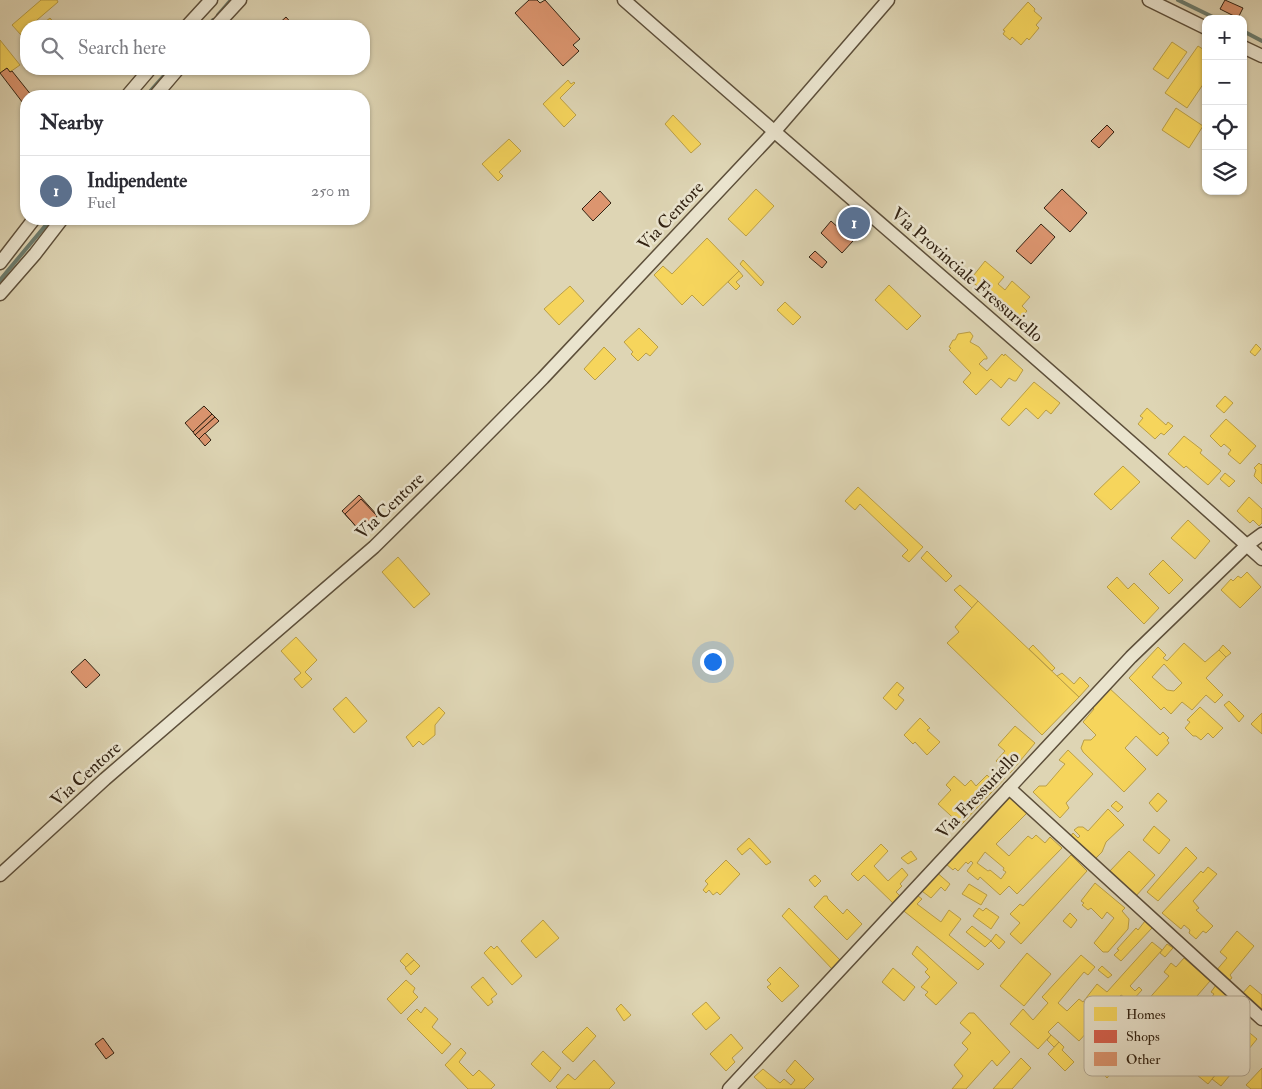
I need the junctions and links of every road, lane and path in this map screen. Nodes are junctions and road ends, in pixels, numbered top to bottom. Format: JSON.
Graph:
{"nodes":[{"id":1,"x":211,"y":0,"type":"edge"},
{"id":2,"x":240,"y":0,"type":"edge"},
{"id":3,"x":624,"y":0,"type":"edge"},
{"id":4,"x":888,"y":0,"type":"edge"},
{"id":5,"x":1149,"y":0,"type":"edge"},
{"id":6,"x":193,"y":20,"type":"edge"},
{"id":7,"x":222,"y":20,"type":"edge"},
{"id":8,"x":1202,"y":26,"type":"edge"},
{"id":9,"x":1247,"y":49,"type":"edge"},
{"id":10,"x":1262,"y":56,"type":"edge"},
{"id":11,"x":145,"y":75,"type":"edge"},
{"id":12,"x":173,"y":75,"type":"edge"},
{"id":13,"x":132,"y":90,"type":"edge"},
{"id":14,"x":160,"y":90,"type":"edge"},
{"id":15,"x":774,"y":132,"type":"junction"},
{"id":16,"x":29,"y":225,"type":"edge"},
{"id":17,"x":57,"y":225,"type":"edge"},
{"id":18,"x":0,"y":263,"type":"edge"},
{"id":19,"x":0,"y":294,"type":"edge"},
{"id":20,"x":1262,"y":534,"type":"edge"},
{"id":21,"x":1247,"y":545,"type":"junction"},
{"id":22,"x":1262,"y":558,"type":"edge"},
{"id":23,"x":1009,"y":788,"type":"junction"},
{"id":24,"x":0,"y":875,"type":"edge"},
{"id":25,"x":1237,"y":996,"type":"edge"},
{"id":26,"x":1250,"y":1008,"type":"edge"},
{"id":27,"x":1262,"y":1019,"type":"edge"},
{"id":28,"x":729,"y":1089,"type":"edge"}],
"edges":[{"from":1,"to":6,"type":"street"},
{"from":2,"to":7,"type":"street"},
{"from":3,"to":15,"type":"street","name":"Via Provinciale Fressuriello"},
{"from":4,"to":15,"type":"street","name":"Via Centore"},
{"from":5,"to":8,"type":"street"},
{"from":9,"to":10,"type":"street"},
{"from":11,"to":13,"type":"street"},
{"from":12,"to":14,"type":"street"},
{"from":15,"to":21,"type":"street","name":"Via Provinciale Fressuriello"},
{"from":15,"to":24,"type":"street","name":"Via Centore"},
{"from":16,"to":18,"type":"street"},
{"from":17,"to":19,"type":"street"},
{"from":20,"to":21,"type":"street","name":"Via Fressuriello"},
{"from":21,"to":22,"type":"street","name":"Via Provinciale Fressuriello"},
{"from":21,"to":23,"type":"street","name":"Via Fressuriello"},
{"from":23,"to":25,"type":"street"},
{"from":23,"to":28,"type":"street","name":"Via Fressuriello"},
{"from":26,"to":27,"type":"street"}]}
